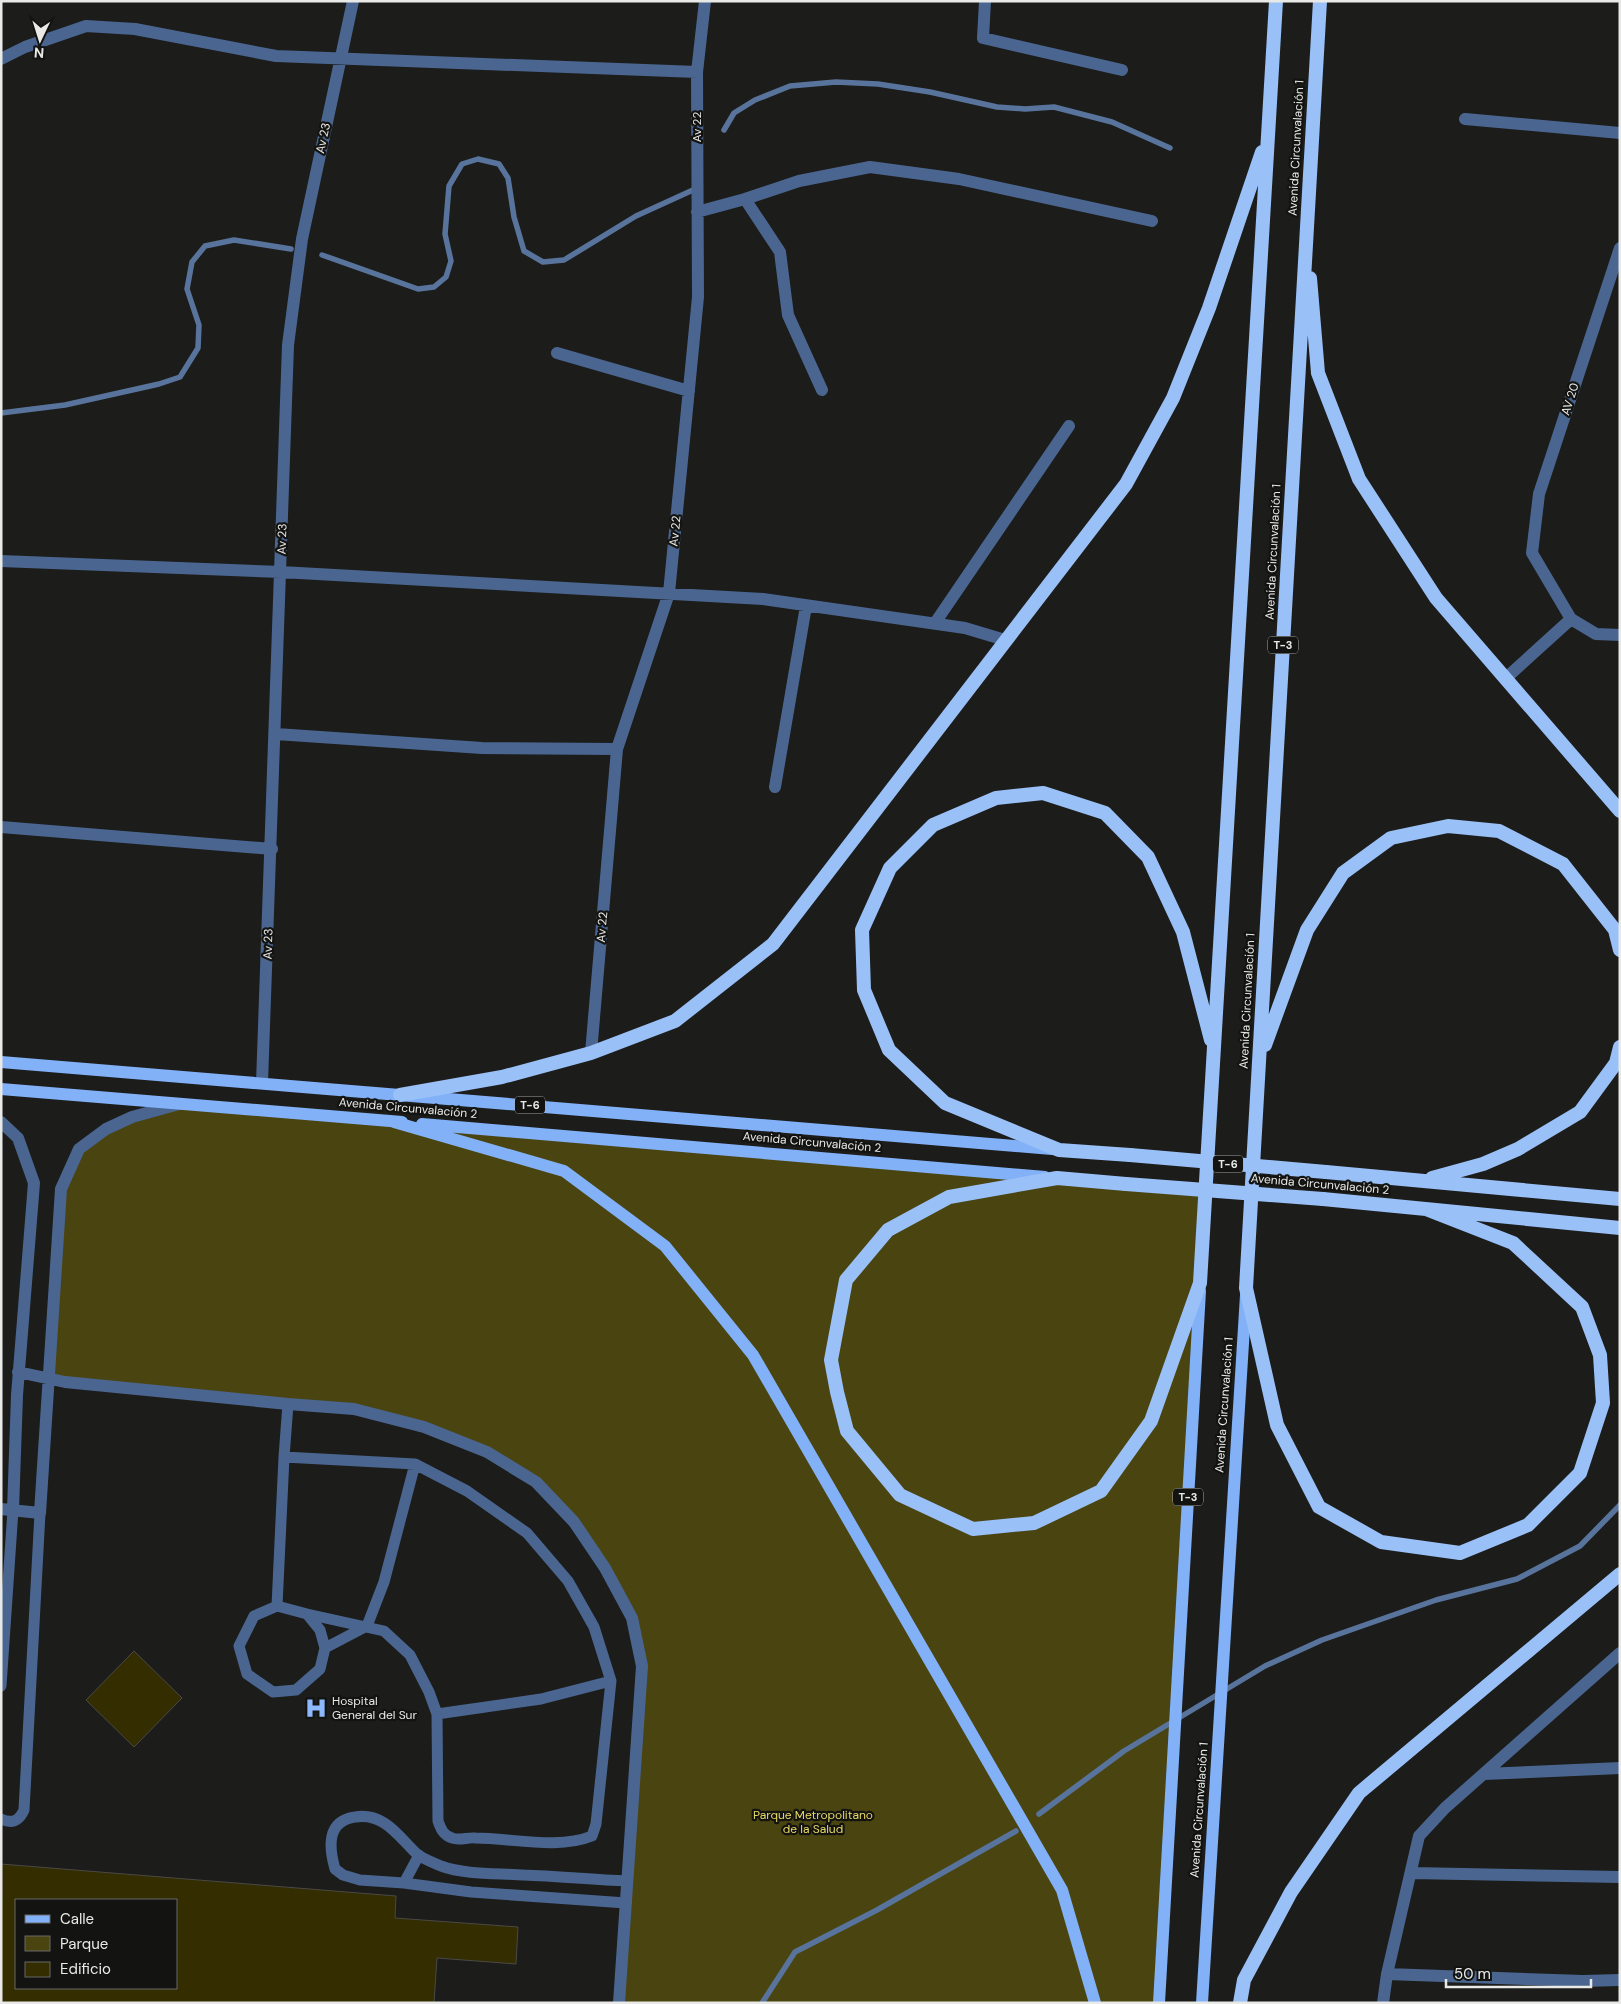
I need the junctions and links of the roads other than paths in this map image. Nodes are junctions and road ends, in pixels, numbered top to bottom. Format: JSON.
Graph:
{"nodes":[{"id":1,"x":353,"y":1,"type":"edge"},
{"id":2,"x":705,"y":1,"type":"edge"},
{"id":3,"x":986,"y":1,"type":"edge"},
{"id":4,"x":1276,"y":1,"type":"edge"},
{"id":5,"x":1320,"y":1,"type":"edge"},
{"id":6,"x":1,"y":60,"type":"edge"},
{"id":7,"x":340,"y":60,"type":"junction"},
{"id":8,"x":1122,"y":70,"type":"dead end"},
{"id":9,"x":697,"y":72,"type":"junction"},
{"id":10,"x":1465,"y":119,"type":"dead end"},
{"id":11,"x":1620,"y":133,"type":"edge"},
{"id":12,"x":1268,"y":135,"type":"junction"},
{"id":13,"x":745,"y":199,"type":"junction"},
{"id":14,"x":697,"y":212,"type":"junction"},
{"id":15,"x":1152,"y":221,"type":"dead end"},
{"id":16,"x":1306,"y":224,"type":"junction"},
{"id":17,"x":1620,"y":248,"type":"edge"},
{"id":18,"x":557,"y":353,"type":"dead end"},
{"id":19,"x":822,"y":390,"type":"dead end"},
{"id":20,"x":689,"y":391,"type":"junction"},
{"id":21,"x":1069,"y":426,"type":"dead end"},
{"id":22,"x":1,"y":561,"type":"edge"},
{"id":23,"x":281,"y":572,"type":"junction"},
{"id":24,"x":669,"y":593,"type":"junction"},
{"id":25,"x":806,"y":606,"type":"junction"},
{"id":26,"x":1571,"y":619,"type":"junction"},
{"id":27,"x":935,"y":623,"type":"junction"},
{"id":28,"x":1620,"y":636,"type":"edge"},
{"id":29,"x":1005,"y":640,"type":"junction"},
{"id":30,"x":1505,"y":679,"type":"junction"},
{"id":31,"x":276,"y":734,"type":"junction"},
{"id":32,"x":617,"y":749,"type":"junction"},
{"id":33,"x":775,"y":787,"type":"dead end"},
{"id":34,"x":1620,"y":811,"type":"edge"},
{"id":35,"x":1,"y":827,"type":"edge"},
{"id":36,"x":272,"y":849,"type":"junction"},
{"id":37,"x":1620,"y":950,"type":"edge"},
{"id":38,"x":1620,"y":1047,"type":"edge"},
{"id":39,"x":591,"y":1053,"type":"junction"},
{"id":40,"x":1215,"y":1053,"type":"junction"},
{"id":41,"x":1259,"y":1059,"type":"junction"},
{"id":42,"x":1,"y":1062,"type":"edge"},
{"id":43,"x":262,"y":1083,"type":"junction"},
{"id":44,"x":1,"y":1089,"type":"edge"},
{"id":45,"x":400,"y":1094,"type":"junction"},
{"id":46,"x":179,"y":1104,"type":"junction"},
{"id":47,"x":1,"y":1122,"type":"edge"},
{"id":48,"x":394,"y":1122,"type":"junction"},
{"id":49,"x":1059,"y":1150,"type":"junction"},
{"id":50,"x":1057,"y":1178,"type":"junction"},
{"id":51,"x":1424,"y":1181,"type":"junction"},
{"id":52,"x":1620,"y":1199,"type":"edge"},
{"id":53,"x":1426,"y":1209,"type":"junction"},
{"id":54,"x":1620,"y":1228,"type":"edge"},
{"id":55,"x":1200,"y":1283,"type":"junction"},
{"id":56,"x":1246,"y":1288,"type":"junction"},
{"id":57,"x":18,"y":1372,"type":"junction"},
{"id":58,"x":48,"y":1377,"type":"junction"},
{"id":59,"x":288,"y":1404,"type":"junction"},
{"id":60,"x":284,"y":1457,"type":"junction"},
{"id":61,"x":415,"y":1464,"type":"junction"},
{"id":62,"x":7,"y":1510,"type":"edge"},
{"id":63,"x":40,"y":1513,"type":"junction"},
{"id":64,"x":1620,"y":1574,"type":"edge"},
{"id":65,"x":277,"y":1606,"type":"junction"},
{"id":66,"x":307,"y":1614,"type":"junction"},
{"id":67,"x":367,"y":1626,"type":"junction"},
{"id":68,"x":325,"y":1648,"type":"junction"},
{"id":69,"x":1620,"y":1653,"type":"edge"},
{"id":70,"x":611,"y":1681,"type":"junction"},
{"id":71,"x":1,"y":1686,"type":"edge"},
{"id":72,"x":437,"y":1714,"type":"junction"},
{"id":73,"x":1620,"y":1768,"type":"edge"},
{"id":74,"x":1484,"y":1774,"type":"junction"},
{"id":75,"x":1,"y":1819,"type":"edge"},
{"id":76,"x":419,"y":1855,"type":"junction"},
{"id":77,"x":1412,"y":1873,"type":"junction"},
{"id":78,"x":1620,"y":1877,"type":"edge"},
{"id":79,"x":627,"y":1881,"type":"junction"},
{"id":80,"x":404,"y":1883,"type":"junction"},
{"id":81,"x":626,"y":1903,"type":"junction"},
{"id":82,"x":1387,"y":1974,"type":"junction"},
{"id":83,"x":1620,"y":1980,"type":"edge"},
{"id":84,"x":618,"y":2003,"type":"edge"},
{"id":85,"x":1095,"y":2003,"type":"edge"},
{"id":86,"x":1159,"y":2003,"type":"edge"},
{"id":87,"x":1202,"y":2003,"type":"edge"},
{"id":88,"x":1240,"y":2003,"type":"edge"},
{"id":89,"x":1383,"y":2003,"type":"edge"}],
"edges":[{"from":1,"to":7,"type":"street","name":"Av 23"},
{"from":2,"to":9,"type":"street","name":"Av 22"},
{"from":3,"to":8,"type":"street"},
{"from":4,"to":12,"type":"highway","number":"T-3"},
{"from":5,"to":16,"type":"highway","name":"Avenida Circunvalación 1","number":"T-3"},
{"from":6,"to":7,"type":"street"},
{"from":7,"to":9,"type":"street"},
{"from":7,"to":23,"type":"street","name":"Av 23"},
{"from":9,"to":14,"type":"street","name":"Av 22"},
{"from":10,"to":11,"type":"street"},
{"from":12,"to":29,"type":"highway"},
{"from":12,"to":40,"type":"highway","number":"T-3"},
{"from":13,"to":14,"type":"street"},
{"from":13,"to":15,"type":"street"},
{"from":13,"to":19,"type":"street"},
{"from":14,"to":20,"type":"street","name":"Av 22"},
{"from":16,"to":30,"type":"highway"},
{"from":16,"to":41,"type":"highway","name":"Avenida Circunvalación 1","number":"T-3"},
{"from":17,"to":26,"type":"street","name":"AV 20"},
{"from":18,"to":20,"type":"street"},
{"from":20,"to":24,"type":"street","name":"Av 22"},
{"from":21,"to":27,"type":"street"},
{"from":22,"to":23,"type":"street"},
{"from":23,"to":24,"type":"street"},
{"from":23,"to":31,"type":"street","name":"Av 23"},
{"from":24,"to":25,"type":"street"},
{"from":24,"to":32,"type":"street","name":"Av 22"},
{"from":25,"to":27,"type":"street"},
{"from":25,"to":33,"type":"street"},
{"from":26,"to":28,"type":"street"},
{"from":26,"to":30,"type":"street"},
{"from":27,"to":29,"type":"street"},
{"from":29,"to":39,"type":"highway"},
{"from":30,"to":34,"type":"highway"},
{"from":31,"to":32,"type":"street"},
{"from":31,"to":36,"type":"street","name":"Av 23"},
{"from":32,"to":39,"type":"street","name":"Av 22"},
{"from":35,"to":36,"type":"street"},
{"from":36,"to":43,"type":"street","name":"Av 23"},
{"from":37,"to":41,"type":"highway"},
{"from":38,"to":51,"type":"highway"},
{"from":39,"to":45,"type":"highway"},
{"from":40,"to":49,"type":"highway"},
{"from":40,"to":55,"type":"highway","number":"T-3"},
{"from":41,"to":56,"type":"highway","name":"Avenida Circunvalación 1","number":"T-3"},
{"from":42,"to":43,"type":"main road","name":"Avenida Circunvalación 2","number":"T-6"},
{"from":43,"to":45,"type":"main road","name":"Avenida Circunvalación 2","number":"T-6"},
{"from":44,"to":46,"type":"main road","name":"Avenida Circunvalación 2","number":"T-6"},
{"from":45,"to":49,"type":"main road","name":"Avenida Circunvalación 2","number":"T-6"},
{"from":46,"to":48,"type":"main road","name":"Avenida Circunvalación 2","number":"T-6"},
{"from":46,"to":58,"type":"street"},
{"from":47,"to":57,"type":"street"},
{"from":48,"to":50,"type":"main road","name":"Avenida Circunvalación 2","number":"T-6"},
{"from":48,"to":85,"type":"main road"},
{"from":49,"to":51,"type":"highway","name":"Avenida Circunvalación 2","number":"T-6","bridge":true},
{"from":50,"to":53,"type":"highway","name":"Avenida Circunvalación 2","number":"T-6","bridge":true},
{"from":50,"to":55,"type":"highway"},
{"from":51,"to":52,"type":"highway","name":"Avenida Circunvalación 2","number":"T-6"},
{"from":53,"to":54,"type":"highway","name":"Avenida Circunvalación 2","number":"T-6"},
{"from":53,"to":56,"type":"highway"},
{"from":55,"to":86,"type":"main road","number":"T-3"},
{"from":56,"to":87,"type":"main road","name":"Avenida Circunvalación 1","number":"T-3"},
{"from":57,"to":58,"type":"street"},
{"from":57,"to":62,"type":"street"},
{"from":58,"to":59,"type":"street"},
{"from":58,"to":63,"type":"street"},
{"from":59,"to":60,"type":"lane"},
{"from":59,"to":79,"type":"street"},
{"from":60,"to":61,"type":"lane"},
{"from":60,"to":65,"type":"lane"},
{"from":61,"to":67,"type":"lane"},
{"from":61,"to":70,"type":"lane"},
{"from":62,"to":63,"type":"street"},
{"from":62,"to":71,"type":"lane"},
{"from":63,"to":75,"type":"lane"},
{"from":64,"to":88,"type":"highway"},
{"from":65,"to":66,"type":"lane"},
{"from":65,"to":68,"type":"lane"},
{"from":66,"to":67,"type":"lane"},
{"from":66,"to":68,"type":"lane"},
{"from":67,"to":68,"type":"lane"},
{"from":67,"to":72,"type":"lane"},
{"from":69,"to":74,"type":"street"},
{"from":70,"to":72,"type":"lane"},
{"from":70,"to":72,"type":"lane"},
{"from":73,"to":74,"type":"street"},
{"from":74,"to":77,"type":"street"},
{"from":76,"to":79,"type":"lane"},
{"from":76,"to":80,"type":"lane"},
{"from":76,"to":80,"type":"lane"},
{"from":77,"to":78,"type":"street"},
{"from":77,"to":82,"type":"street"},
{"from":79,"to":81,"type":"street"},
{"from":80,"to":81,"type":"lane"},
{"from":81,"to":84,"type":"street"},
{"from":82,"to":83,"type":"street"},
{"from":82,"to":89,"type":"street"}]}
